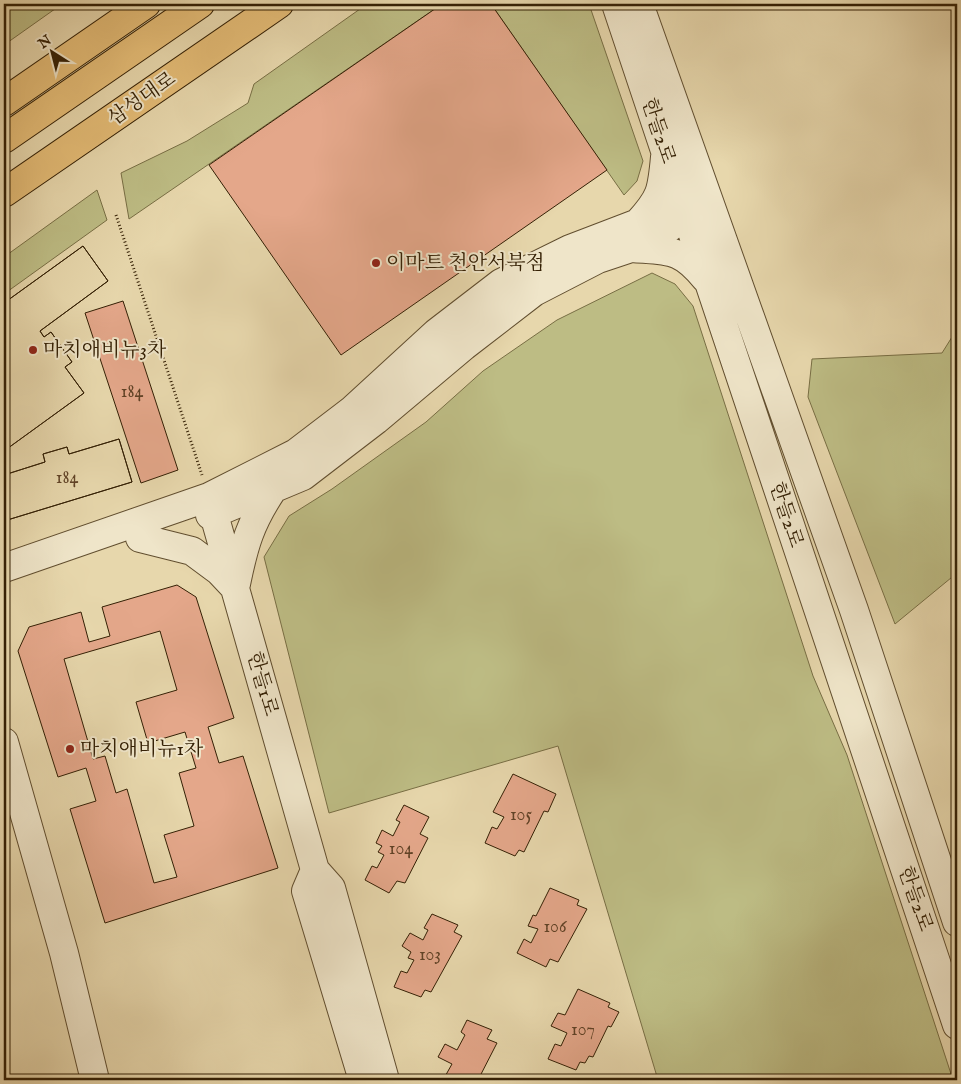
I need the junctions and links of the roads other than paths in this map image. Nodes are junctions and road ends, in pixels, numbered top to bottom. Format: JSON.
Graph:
{"nodes":[{"id":1,"x":146,"y":4,"type":"edge"},
{"id":2,"x":200,"y":4,"type":"edge"},
{"id":3,"x":279,"y":4,"type":"edge"},
{"id":4,"x":616,"y":4,"type":"edge"},
{"id":5,"x":639,"y":4,"type":"edge"},
{"id":6,"x":4,"y":102,"type":"edge"},
{"id":7,"x":4,"y":139,"type":"edge"},
{"id":8,"x":666,"y":153,"type":"junction"},
{"id":9,"x":4,"y":193,"type":"edge"},
{"id":10,"x":712,"y":205,"type":"junction"},
{"id":11,"x":686,"y":215,"type":"junction"},
{"id":12,"x":634,"y":235,"type":"junction"},
{"id":13,"x":709,"y":283,"type":"junction"},
{"id":14,"x":273,"y":489,"type":"junction"},
{"id":15,"x":212,"y":506,"type":"junction"},
{"id":16,"x":140,"y":538,"type":"junction"},
{"id":17,"x":5,"y":580,"type":"edge"},
{"id":18,"x":235,"y":588,"type":"junction"},
{"id":19,"x":4,"y":742,"type":"edge"},
{"id":20,"x":315,"y":870,"type":"junction"},
{"id":21,"x":957,"y":922,"type":"edge"},
{"id":22,"x":957,"y":1025,"type":"edge"},
{"id":23,"x":95,"y":1080,"type":"edge"},
{"id":24,"x":363,"y":1080,"type":"edge"},
{"id":25,"x":385,"y":1080,"type":"edge"}],
"edges":[{"from":1,"to":6,"type":"main road"},
{"from":2,"to":7,"type":"main road"},
{"from":3,"to":9,"type":"main road","name":"삼성대로"},
{"from":4,"to":8,"type":"street","name":"한들2로"},
{"from":5,"to":10,"type":"street","name":"한들2로"},
{"from":8,"to":11,"type":"street","name":"한들2로"},
{"from":8,"to":12,"type":"street"},
{"from":10,"to":11,"type":"street"},
{"from":10,"to":21,"type":"street","name":"한들2로"},
{"from":11,"to":12,"type":"street"},
{"from":11,"to":13,"type":"street","name":"한들2로"},
{"from":12,"to":13,"type":"street"},
{"from":12,"to":14,"type":"street"},
{"from":12,"to":15,"type":"street"},
{"from":13,"to":22,"type":"street","name":"한들2로"},
{"from":14,"to":15,"type":"street"},
{"from":14,"to":18,"type":"street"},
{"from":15,"to":16,"type":"street"},
{"from":15,"to":17,"type":"street"},
{"from":15,"to":18,"type":"street","name":"한들1로"},
{"from":16,"to":17,"type":"street"},
{"from":16,"to":18,"type":"street"},
{"from":18,"to":20,"type":"street","name":"한들1로"},
{"from":19,"to":23,"type":"street"},
{"from":20,"to":24,"type":"street"},
{"from":20,"to":25,"type":"street","name":"한들1로"}]}
